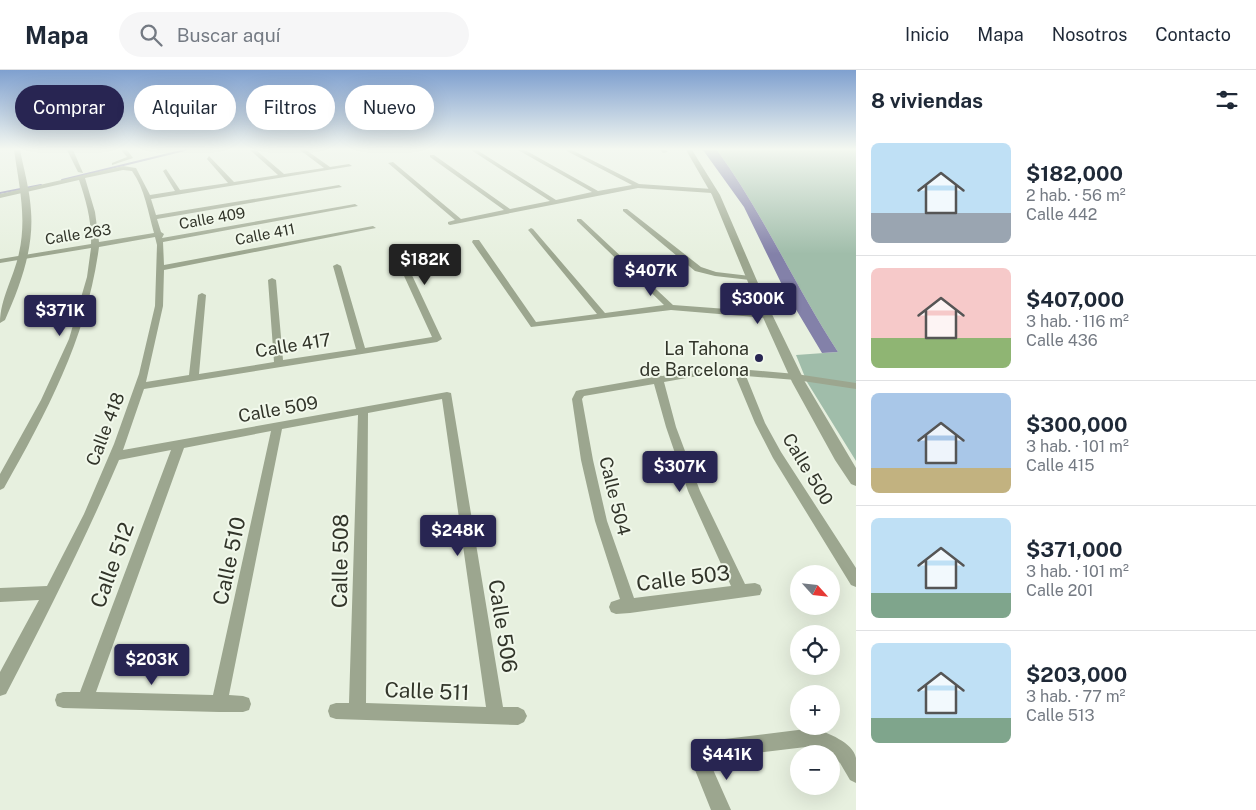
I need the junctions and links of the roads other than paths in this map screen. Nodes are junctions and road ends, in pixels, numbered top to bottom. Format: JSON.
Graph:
{"nodes":[{"id":1,"x":19,"y":185,"type":"edge"},
{"id":2,"x":20,"y":185,"type":"edge"},
{"id":3,"x":40,"y":185,"type":"edge"},
{"id":4,"x":85,"y":185,"type":"edge"},
{"id":5,"x":143,"y":185,"type":"edge"},
{"id":6,"x":174,"y":185,"type":"edge"},
{"id":7,"x":228,"y":185,"type":"edge"},
{"id":8,"x":417,"y":185,"type":"edge"},
{"id":9,"x":472,"y":185,"type":"edge"},
{"id":10,"x":527,"y":185,"type":"edge"},
{"id":11,"x":582,"y":185,"type":"edge"},
{"id":12,"x":635,"y":185,"type":"edge"},
{"id":13,"x":709,"y":185,"type":"edge"},
{"id":14,"x":638,"y":186,"type":"junction"},
{"id":15,"x":339,"y":187,"type":"dead end"},
{"id":16,"x":20,"y":189,"type":"junction"},
{"id":17,"x":0,"y":190,"type":"edge"},
{"id":18,"x":712,"y":191,"type":"junction"},
{"id":19,"x":178,"y":192,"type":"junction"},
{"id":20,"x":597,"y":193,"type":"junction"},
{"id":21,"x":0,"y":196,"type":"edge"},
{"id":22,"x":149,"y":197,"type":"junction"},
{"id":23,"x":554,"y":202,"type":"junction"},
{"id":24,"x":355,"y":206,"type":"dead end"},
{"id":25,"x":625,"y":210,"type":"dead end"},
{"id":26,"x":509,"y":211,"type":"junction"},
{"id":27,"x":156,"y":217,"type":"junction"},
{"id":28,"x":579,"y":220,"type":"dead end"},
{"id":29,"x":460,"y":221,"type":"junction"},
{"id":30,"x":450,"y":223,"type":"dead end"},
{"id":31,"x":373,"y":228,"type":"dead end"},
{"id":32,"x":531,"y":230,"type":"dead end"},
{"id":33,"x":161,"y":237,"type":"junction"},
{"id":34,"x":476,"y":242,"type":"dead end"},
{"id":35,"x":95,"y":245,"type":"junction"},
{"id":36,"x":398,"y":254,"type":"dead end"},
{"id":37,"x":19,"y":258,"type":"junction"},
{"id":38,"x":0,"y":261,"type":"edge"},
{"id":39,"x":337,"y":266,"type":"dead end"},
{"id":40,"x":162,"y":268,"type":"junction"},
{"id":41,"x":750,"y":278,"type":"junction"},
{"id":42,"x":272,"y":280,"type":"dead end"},
{"id":43,"x":202,"y":294,"type":"dead end"},
{"id":44,"x":0,"y":302,"type":"edge"},
{"id":45,"x":671,"y":307,"type":"junction"},
{"id":46,"x":602,"y":315,"type":"junction"},
{"id":47,"x":767,"y":315,"type":"junction"},
{"id":48,"x":0,"y":320,"type":"edge"},
{"id":49,"x":361,"y":351,"type":"junction"},
{"id":50,"x":279,"y":364,"type":"junction"},
{"id":51,"x":739,"y":372,"type":"junction"},
{"id":52,"x":194,"y":377,"type":"junction"},
{"id":53,"x":796,"y":377,"type":"junction"},
{"id":54,"x":658,"y":378,"type":"junction"},
{"id":55,"x":141,"y":386,"type":"junction"},
{"id":56,"x":856,"y":386,"type":"edge"},
{"id":57,"x":446,"y":395,"type":"joint"},
{"id":58,"x":363,"y":412,"type":"junction"},
{"id":59,"x":277,"y":427,"type":"junction"},
{"id":60,"x":179,"y":445,"type":"junction"},
{"id":61,"x":115,"y":456,"type":"junction"},
{"id":62,"x":856,"y":480,"type":"edge"},
{"id":63,"x":0,"y":484,"type":"edge"},
{"id":64,"x":856,"y":580,"type":"edge"},
{"id":65,"x":51,"y":593,"type":"junction"},
{"id":66,"x":0,"y":595,"type":"edge"},
{"id":67,"x":623,"y":606,"type":"joint"},
{"id":68,"x":0,"y":688,"type":"edge"},
{"id":69,"x":63,"y":700,"type":"dead end"},
{"id":70,"x":85,"y":700,"type":"junction"},
{"id":71,"x":219,"y":704,"type":"junction"},
{"id":72,"x":243,"y":704,"type":"dead end"},
{"id":73,"x":336,"y":711,"type":"dead end"},
{"id":74,"x":357,"y":711,"type":"junction"},
{"id":75,"x":496,"y":715,"type":"junction"},
{"id":76,"x":518,"y":716,"type":"dead end"},
{"id":77,"x":856,"y":774,"type":"edge"},
{"id":78,"x":721,"y":810,"type":"edge"}],
"edges":[{"from":1,"to":16,"type":"street"},
{"from":2,"to":16,"type":"street"},
{"from":3,"to":16,"type":"street"},
{"from":4,"to":35,"type":"street"},
{"from":5,"to":22,"type":"street","name":"Calle 418"},
{"from":6,"to":19,"type":"street"},
{"from":7,"to":19,"type":"street"},
{"from":8,"to":29,"type":"street"},
{"from":9,"to":26,"type":"street"},
{"from":10,"to":23,"type":"street"},
{"from":11,"to":20,"type":"street"},
{"from":12,"to":14,"type":"street"},
{"from":13,"to":18,"type":"street"},
{"from":14,"to":18,"type":"street"},
{"from":14,"to":20,"type":"street"},
{"from":15,"to":27,"type":"street"},
{"from":16,"to":17,"type":"street"},
{"from":16,"to":21,"type":"street"},
{"from":16,"to":37,"type":"street"},
{"from":18,"to":41,"type":"street"},
{"from":19,"to":22,"type":"street"},
{"from":20,"to":23,"type":"street"},
{"from":22,"to":27,"type":"street","name":"Calle 418"},
{"from":23,"to":26,"type":"street"},
{"from":24,"to":33,"type":"street","name":"Calle 409"},
{"from":25,"to":41,"type":"street"},
{"from":26,"to":29,"type":"street"},
{"from":27,"to":33,"type":"street","name":"Calle 418"},
{"from":28,"to":45,"type":"street"},
{"from":29,"to":30,"type":"street"},
{"from":31,"to":40,"type":"street","name":"Calle 411"},
{"from":32,"to":46,"type":"street"},
{"from":33,"to":35,"type":"street","name":"Calle 263"},
{"from":33,"to":40,"type":"street","name":"Calle 418"},
{"from":34,"to":46,"type":"street"},
{"from":35,"to":37,"type":"street","name":"Calle 263"},
{"from":35,"to":63,"type":"street"},
{"from":36,"to":49,"type":"street","name":"Calle 417"},
{"from":37,"to":38,"type":"street","name":"Calle 263"},
{"from":37,"to":44,"type":"street"},
{"from":37,"to":48,"type":"street"},
{"from":39,"to":49,"type":"street"},
{"from":40,"to":55,"type":"street","name":"Calle 418"},
{"from":41,"to":47,"type":"street"},
{"from":42,"to":50,"type":"street"},
{"from":43,"to":52,"type":"street"},
{"from":45,"to":46,"type":"street"},
{"from":45,"to":47,"type":"street"},
{"from":47,"to":53,"type":"street"},
{"from":49,"to":50,"type":"street","name":"Calle 417"},
{"from":50,"to":52,"type":"street","name":"Calle 417"},
{"from":51,"to":53,"type":"street"},
{"from":51,"to":54,"type":"street"},
{"from":51,"to":64,"type":"street","name":"Calle 500"},
{"from":52,"to":55,"type":"street","name":"Calle 417"},
{"from":53,"to":56,"type":"street"},
{"from":53,"to":62,"type":"street"},
{"from":54,"to":67,"type":"street","name":"Calle 504"},
{"from":54,"to":67,"type":"street","name":"Calle 503"},
{"from":55,"to":61,"type":"street","name":"Calle 418"},
{"from":57,"to":58,"type":"street","name":"Calle 509"},
{"from":57,"to":75,"type":"street","name":"Calle 506"},
{"from":58,"to":59,"type":"street","name":"Calle 509"},
{"from":58,"to":74,"type":"street","name":"Calle 508"},
{"from":59,"to":60,"type":"street","name":"Calle 509"},
{"from":59,"to":71,"type":"street","name":"Calle 510"},
{"from":60,"to":61,"type":"street","name":"Calle 509"},
{"from":60,"to":70,"type":"street","name":"Calle 512"},
{"from":61,"to":65,"type":"street","name":"Calle 418"},
{"from":65,"to":66,"type":"street"},
{"from":65,"to":68,"type":"street","name":"Calle 418"},
{"from":69,"to":70,"type":"street"},
{"from":70,"to":71,"type":"street"},
{"from":71,"to":72,"type":"street"},
{"from":73,"to":74,"type":"street","name":"Calle 511"},
{"from":74,"to":75,"type":"street","name":"Calle 511"},
{"from":75,"to":76,"type":"street","name":"Calle 511"},
{"from":77,"to":78,"type":"street"}]}
